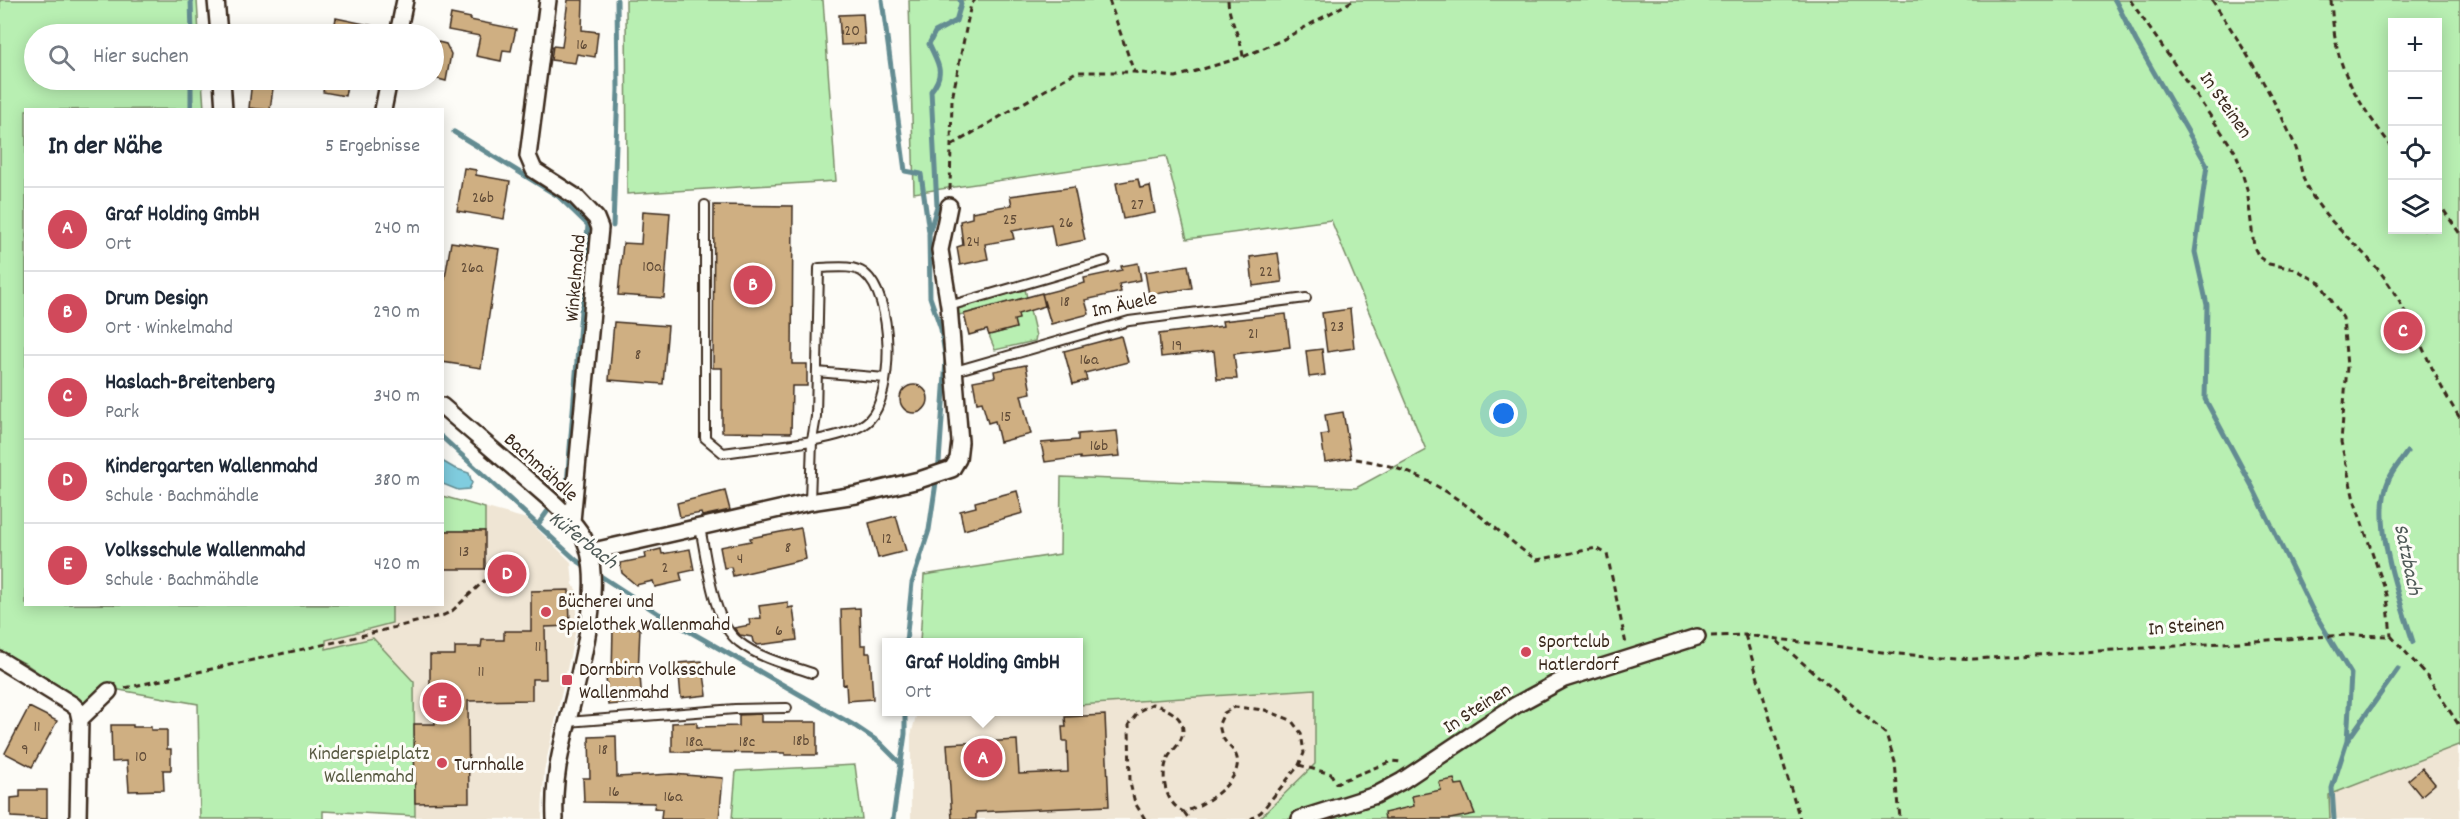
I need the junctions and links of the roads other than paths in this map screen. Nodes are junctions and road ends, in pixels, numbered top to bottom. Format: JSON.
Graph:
{"nodes":[{"id":1,"x":216,"y":0,"type":"edge"},
{"id":2,"x":405,"y":0,"type":"edge"},
{"id":3,"x":548,"y":0,"type":"edge"},
{"id":4,"x":218,"y":24,"type":"edge"},
{"id":5,"x":400,"y":24,"type":"edge"},
{"id":6,"x":223,"y":90,"type":"edge"},
{"id":7,"x":387,"y":90,"type":"edge"},
{"id":8,"x":224,"y":108,"type":"edge"},
{"id":9,"x":382,"y":108,"type":"edge"},
{"id":10,"x":705,"y":206,"type":"dead end"},
{"id":11,"x":949,"y":206,"type":"road end"},
{"id":12,"x":1105,"y":261,"type":"dead end"},
{"id":13,"x":1306,"y":298,"type":"dead end"},
{"id":14,"x":949,"y":306,"type":"junction"},
{"id":15,"x":955,"y":371,"type":"junction"},
{"id":16,"x":817,"y":372,"type":"junction"},
{"id":17,"x":885,"y":378,"type":"junction"},
{"id":18,"x":444,"y":408,"type":"edge"},
{"id":19,"x":812,"y":440,"type":"junction"},
{"id":20,"x":810,"y":502,"type":"junction"},
{"id":21,"x":572,"y":521,"type":"junction"},
{"id":22,"x":700,"y":528,"type":"junction"},
{"id":23,"x":590,"y":556,"type":"junction"},
{"id":24,"x":1697,"y":637,"type":"road end"},
{"id":25,"x":0,"y":660,"type":"edge"},
{"id":26,"x":812,"y":673,"type":"dead end"},
{"id":27,"x":109,"y":691,"type":"road end"},
{"id":28,"x":787,"y":708,"type":"dead end"},
{"id":29,"x":80,"y":719,"type":"junction"},
{"id":30,"x":567,"y":723,"type":"junction"},
{"id":31,"x":78,"y":819,"type":"edge"},
{"id":32,"x":555,"y":819,"type":"edge"},
{"id":33,"x":1300,"y":819,"type":"edge"}],
"edges":[{"from":1,"to":4,"type":"street"},
{"from":2,"to":5,"type":"street"},
{"from":3,"to":21,"type":"street","name":"Winkelmahd"},
{"from":6,"to":8,"type":"street"},
{"from":7,"to":9,"type":"street"},
{"from":10,"to":19,"type":"lane"},
{"from":11,"to":14,"type":"street"},
{"from":12,"to":14,"type":"lane"},
{"from":13,"to":15,"type":"lane","name":"Im Äuele"},
{"from":14,"to":15,"type":"street"},
{"from":15,"to":20,"type":"street"},
{"from":16,"to":17,"type":"lane"},
{"from":16,"to":17,"type":"lane"},
{"from":16,"to":19,"type":"lane"},
{"from":17,"to":19,"type":"lane"},
{"from":18,"to":21,"type":"street","name":"Bachmähdle"},
{"from":19,"to":20,"type":"lane"},
{"from":20,"to":22,"type":"street"},
{"from":21,"to":23,"type":"street","name":"Bachmähdle"},
{"from":22,"to":23,"type":"street"},
{"from":22,"to":26,"type":"lane"},
{"from":23,"to":30,"type":"street","name":"Bachmähdle"},
{"from":24,"to":33,"type":"street","name":"In Steinen"},
{"from":25,"to":29,"type":"street"},
{"from":27,"to":29,"type":"street"},
{"from":28,"to":30,"type":"lane"},
{"from":29,"to":31,"type":"street"},
{"from":30,"to":32,"type":"street","name":"Bachmähdle"}]}
